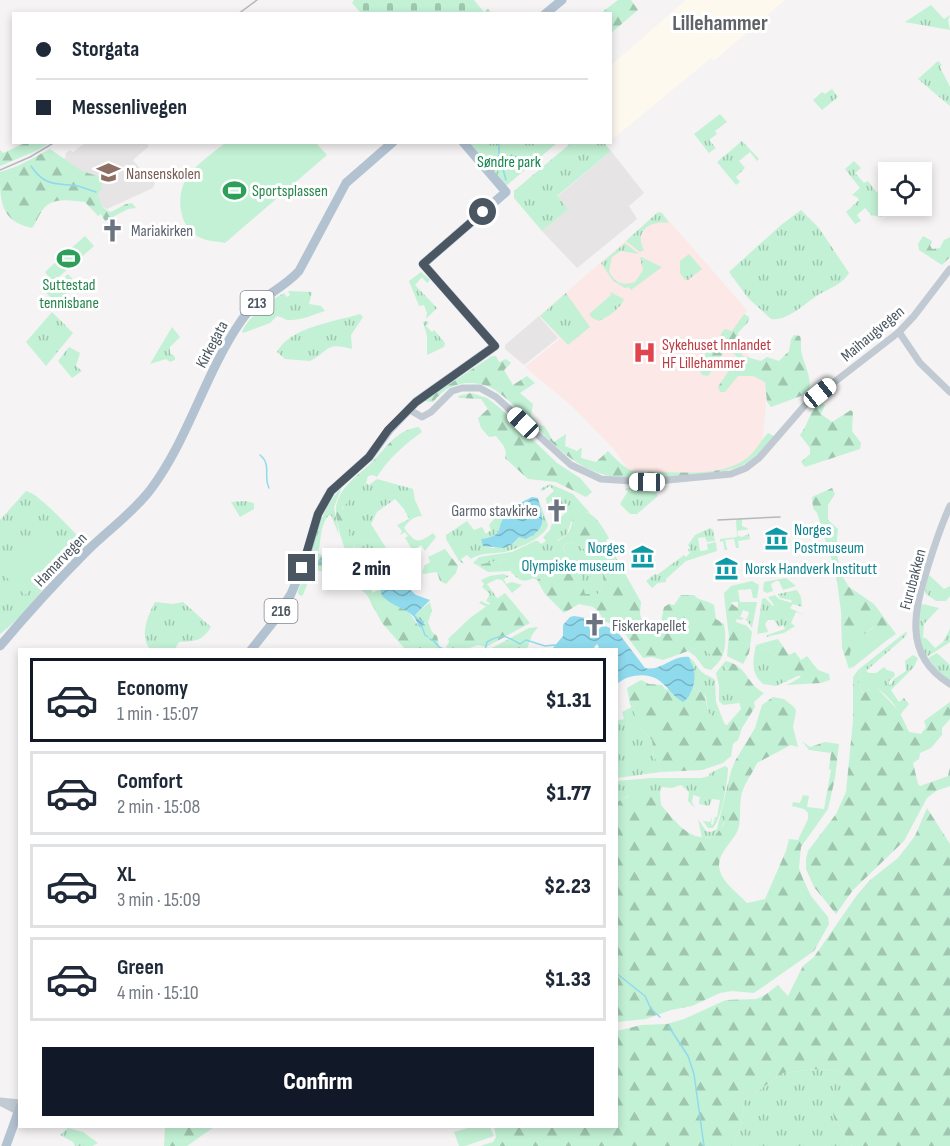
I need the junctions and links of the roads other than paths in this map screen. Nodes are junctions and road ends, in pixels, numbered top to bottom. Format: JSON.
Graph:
{"nodes":[{"id":1,"x":558,"y":1,"type":"edge"},
{"id":2,"x":547,"y":12,"type":"edge"},
{"id":3,"x":391,"y":144,"type":"edge"},
{"id":4,"x":466,"y":144,"type":"edge"},
{"id":5,"x":950,"y":269,"type":"edge"},
{"id":6,"x":899,"y":332,"type":"junction"},
{"id":7,"x":950,"y":392,"type":"edge"},
{"id":8,"x":408,"y":408,"type":"junction"},
{"id":9,"x":145,"y":496,"type":"joint"},
{"id":10,"x":950,"y":506,"type":"edge"},
{"id":11,"x":0,"y":646,"type":"edge"},
{"id":12,"x":252,"y":648,"type":"edge"},
{"id":13,"x":950,"y":684,"type":"edge"},
{"id":14,"x":0,"y":1102,"type":"edge"},
{"id":15,"x":18,"y":1107,"type":"edge"},
{"id":16,"x":18,"y":1110,"type":"edge"},
{"id":17,"x":6,"y":1146,"type":"edge"}],
"edges":[{"from":1,"to":2,"type":"main road"},
{"from":3,"to":9,"type":"main road","name":"Kirkegata","number":"213"},
{"from":4,"to":8,"type":"main road","number":"216"},
{"from":5,"to":6,"type":"street","name":"Maihaugvegen"},
{"from":6,"to":7,"type":"street"},
{"from":6,"to":8,"type":"street","name":"Maihaugvegen"},
{"from":8,"to":12,"type":"main road","number":"216"},
{"from":9,"to":11,"type":"main road","name":"Hamarvegen","number":"213"},
{"from":10,"to":13,"type":"street","name":"Furubakken"},
{"from":14,"to":15,"type":"street"},
{"from":16,"to":17,"type":"main road"}]}
